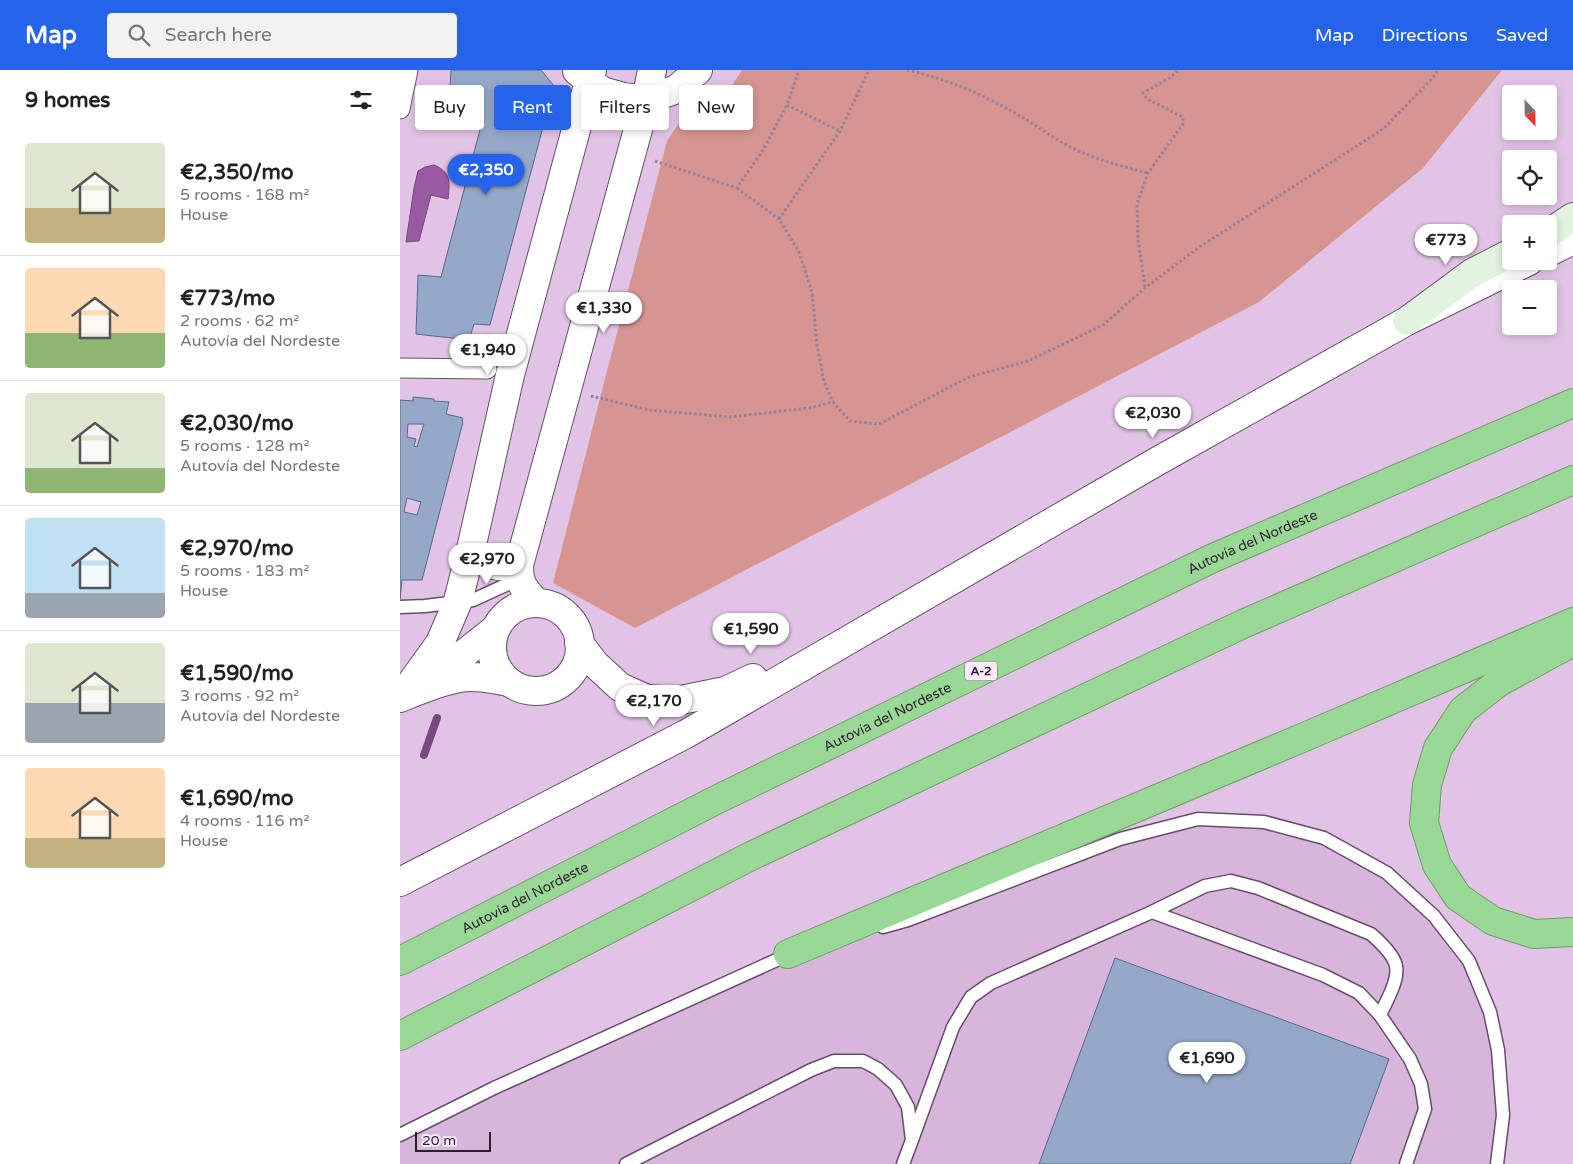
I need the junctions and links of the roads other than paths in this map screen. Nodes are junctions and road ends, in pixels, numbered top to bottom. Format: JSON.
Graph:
{"nodes":[{"id":1,"x":408,"y":70,"type":"edge"},
{"id":2,"x":652,"y":70,"type":"edge"},
{"id":3,"x":698,"y":70,"type":"edge"},
{"id":4,"x":586,"y":74,"type":"edge"},
{"id":5,"x":596,"y":85,"type":"edge"},
{"id":6,"x":649,"y":85,"type":"edge"},
{"id":7,"x":669,"y":93,"type":"edge"},
{"id":8,"x":400,"y":110,"type":"edge"},
{"id":9,"x":638,"y":130,"type":"edge"},
{"id":10,"x":1573,"y":217,"type":"edge"},
{"id":11,"x":1557,"y":228,"type":"edge"},
{"id":12,"x":1573,"y":240,"type":"edge"},
{"id":13,"x":1557,"y":248,"type":"edge"},
{"id":14,"x":1502,"y":258,"type":"edge"},
{"id":15,"x":1512,"y":270,"type":"edge"},
{"id":16,"x":1407,"y":322,"type":"junction"},
{"id":17,"x":400,"y":368,"type":"edge"},
{"id":18,"x":487,"y":369,"type":"dead end"},
{"id":19,"x":1573,"y":403,"type":"edge"},
{"id":20,"x":1573,"y":480,"type":"edge"},
{"id":21,"x":471,"y":549,"type":"junction"},
{"id":22,"x":519,"y":572,"type":"junction"},
{"id":23,"x":921,"y":597,"type":"junction"},
{"id":24,"x":458,"y":601,"type":"junction"},
{"id":25,"x":536,"y":603,"type":"junction"},
{"id":26,"x":400,"y":606,"type":"edge"},
{"id":27,"x":1573,"y":622,"type":"edge"},
{"id":28,"x":494,"y":630,"type":"junction"},
{"id":29,"x":1573,"y":642,"type":"edge"},
{"id":30,"x":579,"y":643,"type":"junction"},
{"id":31,"x":509,"y":682,"type":"junction"},
{"id":32,"x":404,"y":691,"type":"edge"},
{"id":33,"x":400,"y":882,"type":"edge"},
{"id":34,"x":1152,"y":912,"type":"junction"},
{"id":35,"x":1573,"y":932,"type":"edge"},
{"id":36,"x":788,"y":954,"type":"junction"},
{"id":37,"x":400,"y":961,"type":"edge"},
{"id":38,"x":1380,"y":1015,"type":"junction"},
{"id":39,"x":400,"y":1036,"type":"edge"},
{"id":40,"x":400,"y":1134,"type":"edge"},
{"id":41,"x":912,"y":1140,"type":"junction"},
{"id":42,"x":626,"y":1164,"type":"edge"},
{"id":43,"x":903,"y":1164,"type":"edge"},
{"id":44,"x":1406,"y":1164,"type":"edge"},
{"id":45,"x":1497,"y":1164,"type":"edge"}],
"edges":[{"from":1,"to":8,"type":"street"},
{"from":2,"to":6,"type":"street"},
{"from":3,"to":7,"type":"street"},
{"from":4,"to":5,"type":"street"},
{"from":4,"to":21,"type":"street"},
{"from":9,"to":22,"type":"street"},
{"from":10,"to":11,"type":"main road"},
{"from":12,"to":13,"type":"street"},
{"from":14,"to":16,"type":"main road"},
{"from":15,"to":16,"type":"street"},
{"from":16,"to":23,"type":"street"},
{"from":17,"to":18,"type":"street"},
{"from":19,"to":37,"type":"highway","name":"Autovía del Nordeste","number":"A-2"},
{"from":20,"to":39,"type":"highway"},
{"from":21,"to":22,"type":"street"},
{"from":21,"to":24,"type":"street"},
{"from":22,"to":24,"type":"lane"},
{"from":22,"to":25,"type":"street"},
{"from":23,"to":30,"type":"street"},
{"from":23,"to":33,"type":"street"},
{"from":24,"to":26,"type":"lane"},
{"from":24,"to":32,"type":"street"},
{"from":25,"to":28,"type":"street"},
{"from":25,"to":30,"type":"street"},
{"from":27,"to":36,"type":"highway"},
{"from":28,"to":31,"type":"street"},
{"from":28,"to":32,"type":"street"},
{"from":29,"to":35,"type":"highway"},
{"from":30,"to":31,"type":"street"},
{"from":31,"to":32,"type":"street"},
{"from":34,"to":38,"type":"lane"},
{"from":34,"to":38,"type":"lane"},
{"from":34,"to":41,"type":"lane"},
{"from":36,"to":40,"type":"lane"},
{"from":36,"to":45,"type":"lane"},
{"from":38,"to":44,"type":"lane"},
{"from":41,"to":42,"type":"lane"},
{"from":41,"to":43,"type":"lane"}]}
